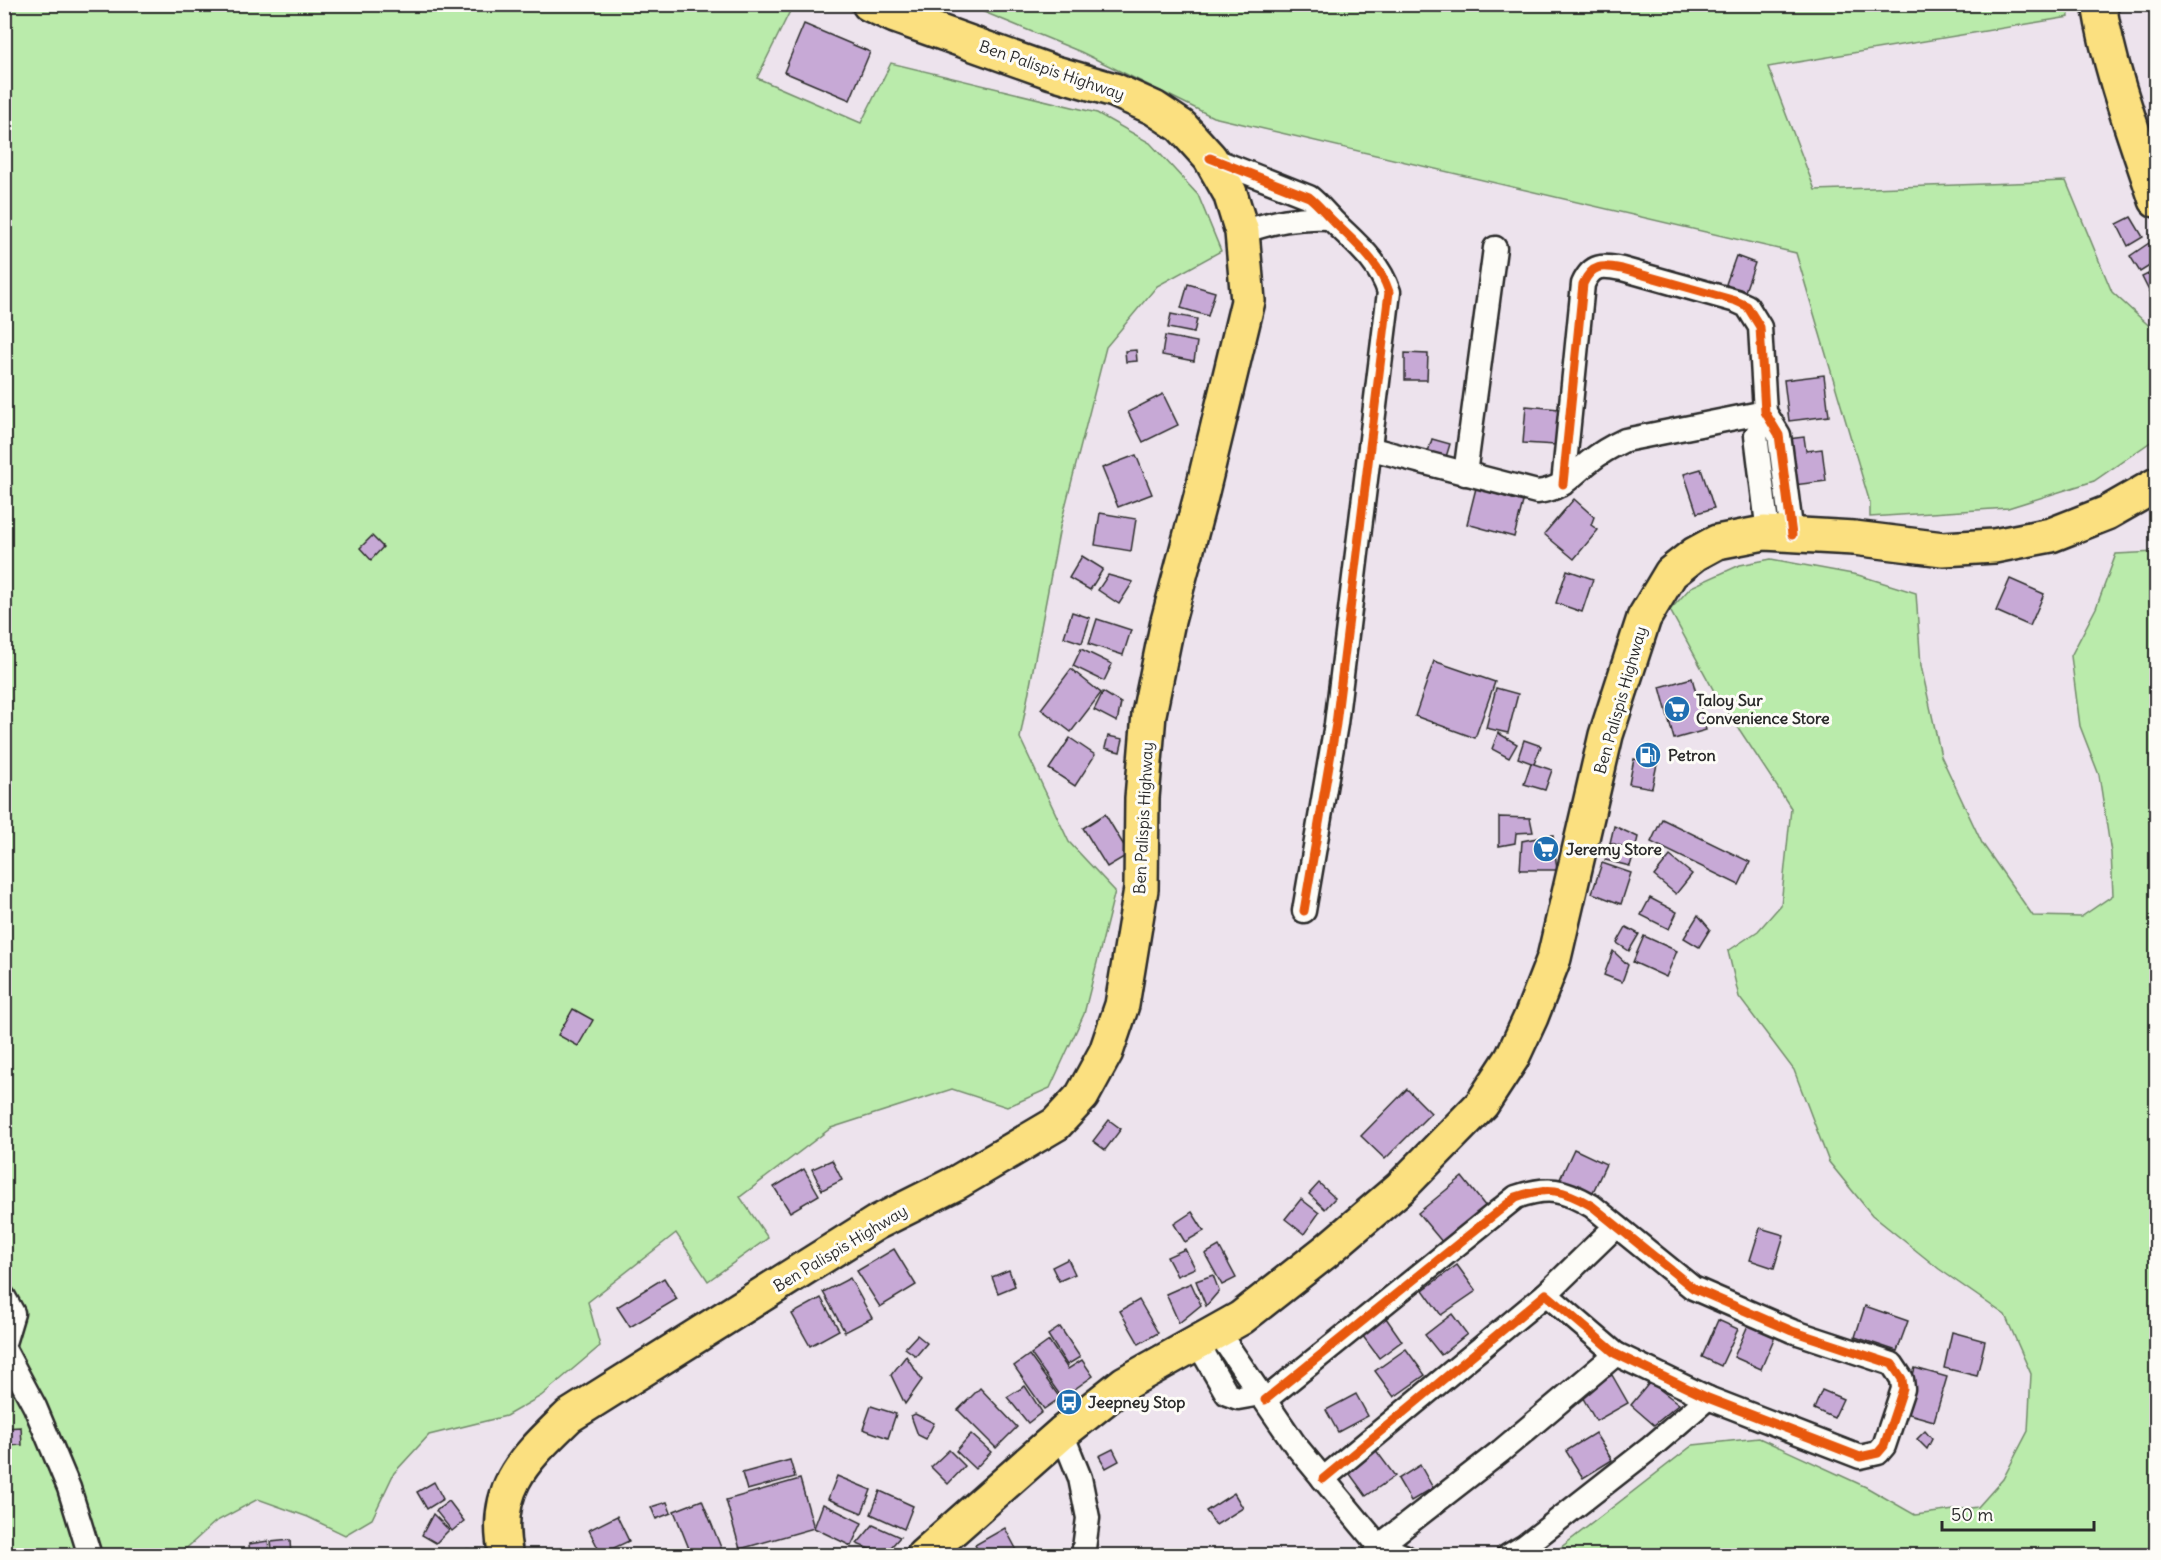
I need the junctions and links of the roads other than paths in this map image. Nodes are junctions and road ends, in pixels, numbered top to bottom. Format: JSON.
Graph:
{"nodes":[{"id":1,"x":869,"y":4,"type":"edge"},
{"id":2,"x":2099,"y":4,"type":"edge"},
{"id":3,"x":1210,"y":158,"type":"junction"},
{"id":4,"x":2157,"y":200,"type":"edge"},
{"id":5,"x":1330,"y":218,"type":"junction"},
{"id":6,"x":1242,"y":232,"type":"junction"},
{"id":7,"x":1495,"y":248,"type":"dead end"},
{"id":8,"x":1766,"y":415,"type":"junction"},
{"id":9,"x":1372,"y":449,"type":"junction"},
{"id":10,"x":1465,"y":474,"type":"junction"},
{"id":11,"x":1563,"y":484,"type":"junction"},
{"id":12,"x":2157,"y":485,"type":"edge"},
{"id":13,"x":1780,"y":534,"type":"junction"},
{"id":14,"x":1304,"y":911,"type":"dead end"},
{"id":15,"x":1615,"y":1227,"type":"junction"},
{"id":16,"x":1546,"y":1294,"type":"junction"},
{"id":17,"x":4,"y":1297,"type":"edge"},
{"id":18,"x":1207,"y":1337,"type":"junction"},
{"id":19,"x":4,"y":1343,"type":"edge"},
{"id":20,"x":4,"y":1349,"type":"edge"},
{"id":21,"x":1616,"y":1354,"type":"junction"},
{"id":22,"x":1263,"y":1397,"type":"junction"},
{"id":23,"x":1708,"y":1398,"type":"junction"},
{"id":24,"x":1062,"y":1433,"type":"junction"},
{"id":25,"x":1323,"y":1479,"type":"junction"},
{"id":26,"x":1376,"y":1551,"type":"edge"},
{"id":27,"x":90,"y":1556,"type":"edge"},
{"id":28,"x":506,"y":1556,"type":"edge"},
{"id":29,"x":922,"y":1556,"type":"edge"},
{"id":30,"x":1083,"y":1556,"type":"edge"},
{"id":31,"x":1404,"y":1556,"type":"edge"},
{"id":32,"x":1508,"y":1556,"type":"edge"}],
"edges":[{"from":1,"to":3,"type":"main road","name":"Ben Palispis Highway"},
{"from":2,"to":4,"type":"main road"},
{"from":3,"to":5,"type":"street"},
{"from":3,"to":6,"type":"main road","name":"Ben Palispis Highway"},
{"from":5,"to":6,"type":"street"},
{"from":5,"to":9,"type":"street"},
{"from":6,"to":28,"type":"main road","name":"Ben Palispis Highway"},
{"from":7,"to":10,"type":"street"},
{"from":8,"to":11,"type":"street"},
{"from":8,"to":11,"type":"street"},
{"from":8,"to":13,"type":"street"},
{"from":9,"to":10,"type":"street"},
{"from":9,"to":14,"type":"street"},
{"from":10,"to":11,"type":"street"},
{"from":12,"to":13,"type":"main road","name":"Ben Palispis Highway"},
{"from":13,"to":18,"type":"main road","name":"Ben Palispis Highway"},
{"from":15,"to":16,"type":"street"},
{"from":15,"to":22,"type":"street"},
{"from":15,"to":23,"type":"street"},
{"from":16,"to":21,"type":"street"},
{"from":16,"to":25,"type":"street"},
{"from":17,"to":19,"type":"street"},
{"from":18,"to":22,"type":"street"},
{"from":18,"to":24,"type":"main road","name":"Ben Palispis Highway"},
{"from":20,"to":27,"type":"street"},
{"from":21,"to":23,"type":"street"},
{"from":21,"to":26,"type":"street"},
{"from":22,"to":25,"type":"street"},
{"from":23,"to":32,"type":"street"},
{"from":24,"to":29,"type":"main road","name":"Ben Palispis Highway"},
{"from":24,"to":30,"type":"street"},
{"from":25,"to":26,"type":"street"},
{"from":26,"to":31,"type":"street"}]}
